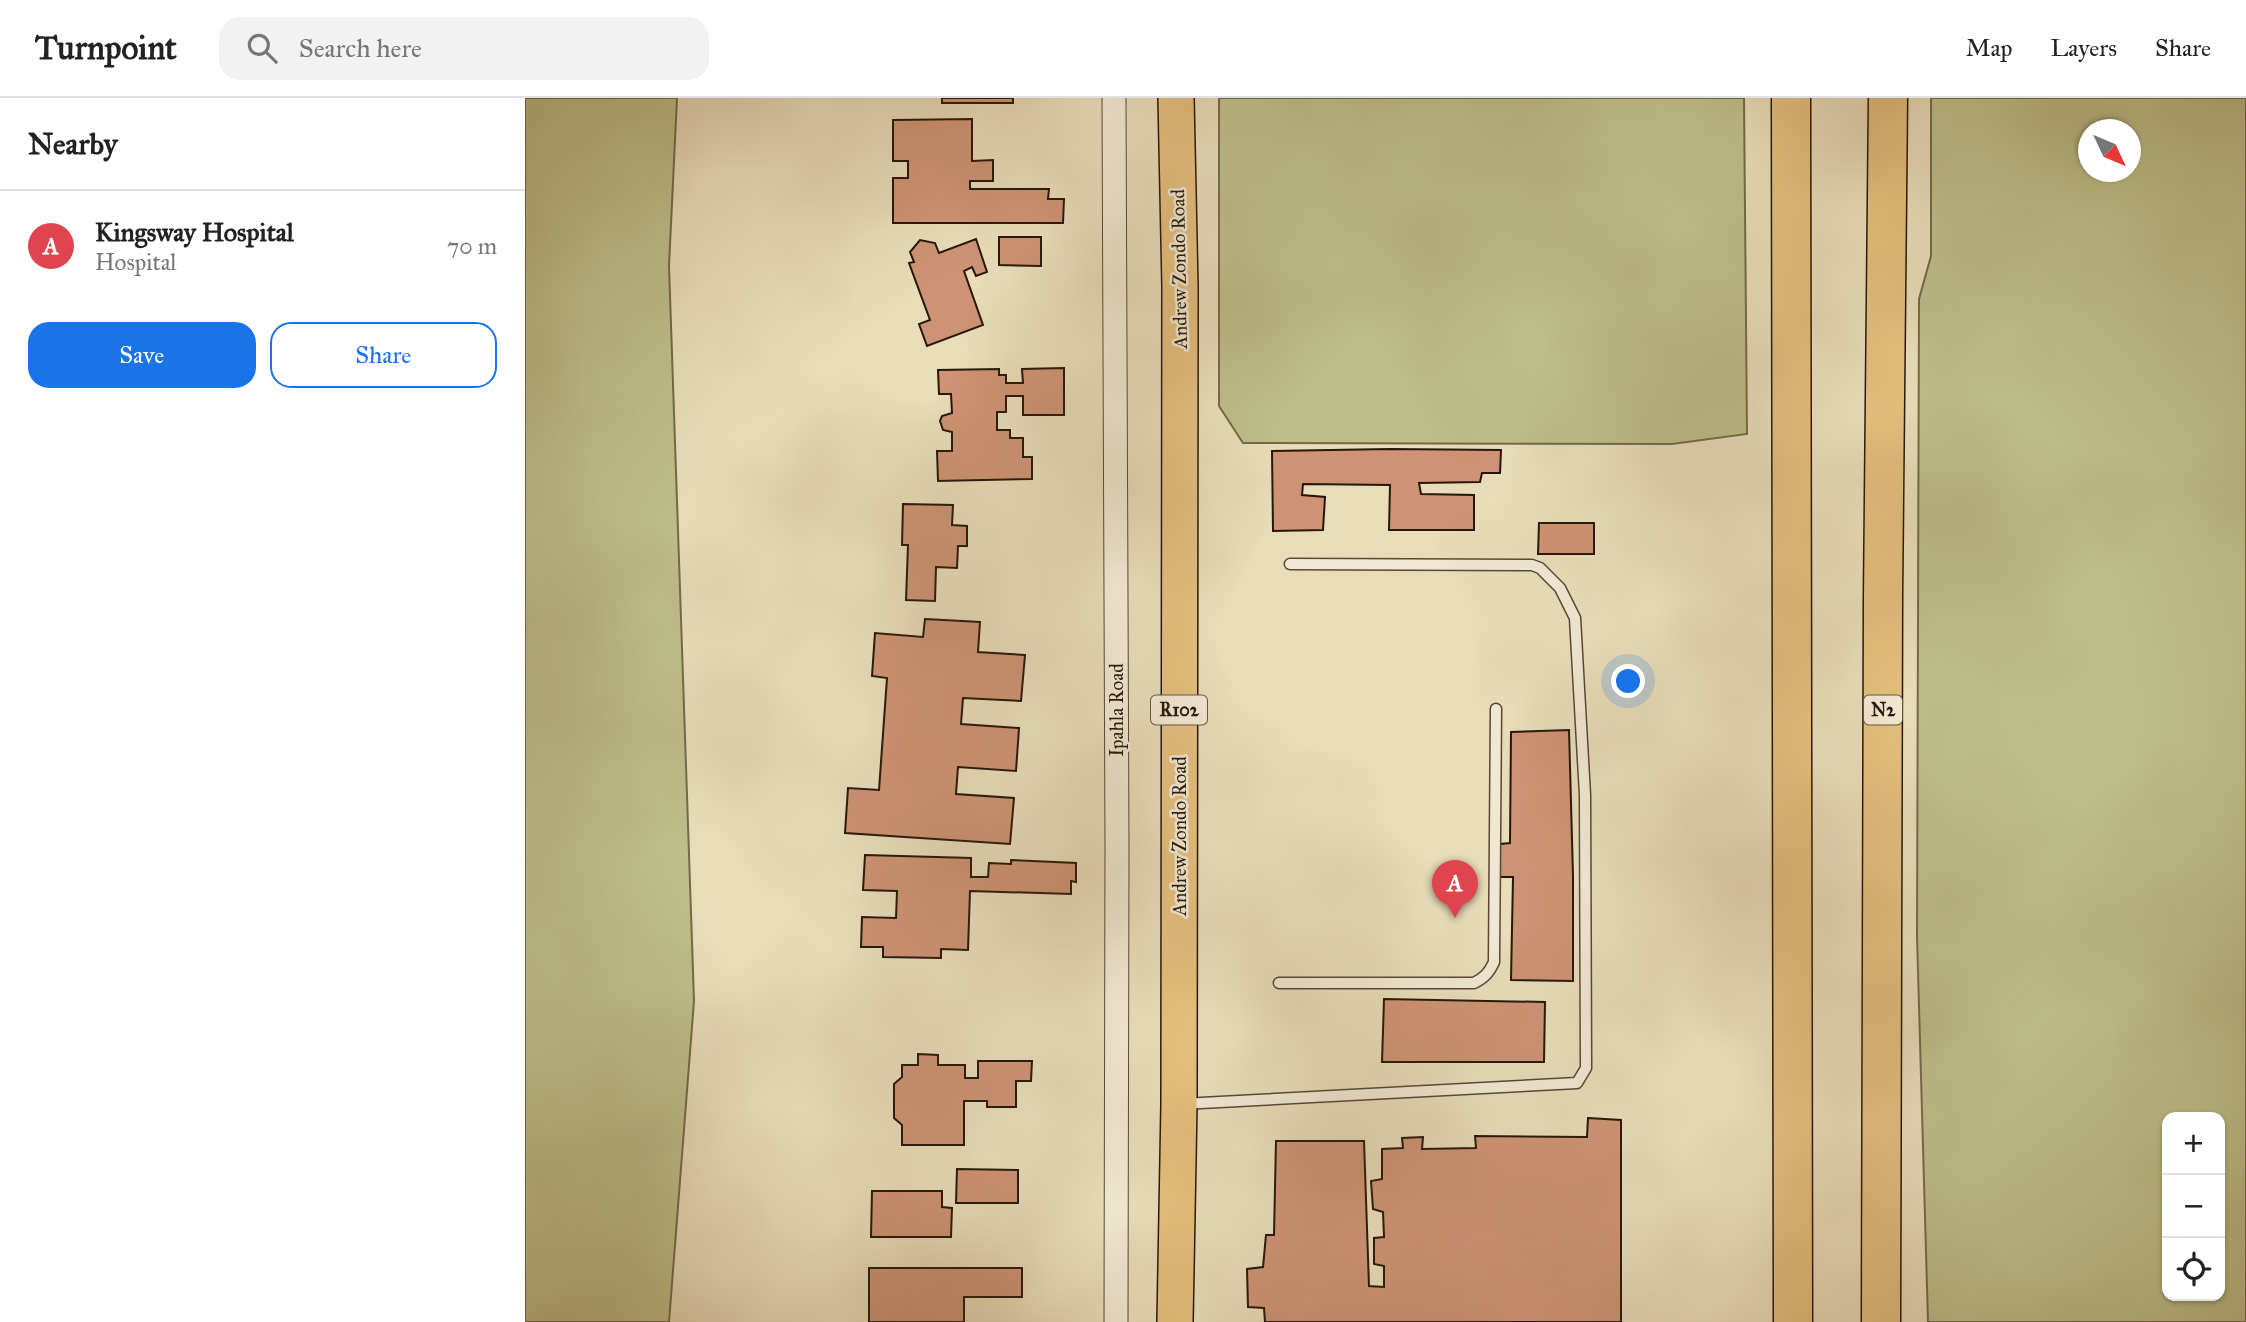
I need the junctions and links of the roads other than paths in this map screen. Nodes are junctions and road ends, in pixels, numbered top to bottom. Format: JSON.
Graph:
{"nodes":[{"id":1,"x":1114,"y":98,"type":"edge"},
{"id":2,"x":1176,"y":98,"type":"edge"},
{"id":3,"x":1791,"y":98,"type":"edge"},
{"id":4,"x":1888,"y":98,"type":"edge"},
{"id":5,"x":1290,"y":564,"type":"dead end"},
{"id":6,"x":1496,"y":709,"type":"dead end"},
{"id":7,"x":1279,"y":983,"type":"dead end"},
{"id":8,"x":1179,"y":1104,"type":"junction"},
{"id":9,"x":1116,"y":1322,"type":"edge"},
{"id":10,"x":1175,"y":1322,"type":"edge"},
{"id":11,"x":1793,"y":1322,"type":"edge"},
{"id":12,"x":1881,"y":1322,"type":"edge"}],
"edges":[{"from":1,"to":9,"type":"street","name":"Ipahla Road"},
{"from":2,"to":8,"type":"main road","name":"Andrew Zondo Road","number":"R102"},
{"from":3,"to":11,"type":"highway"},
{"from":4,"to":12,"type":"highway","number":"N2"},
{"from":5,"to":8,"type":"lane"},
{"from":6,"to":7,"type":"lane"},
{"from":8,"to":10,"type":"main road","name":"Andrew Zondo Road","number":"R102"}]}
